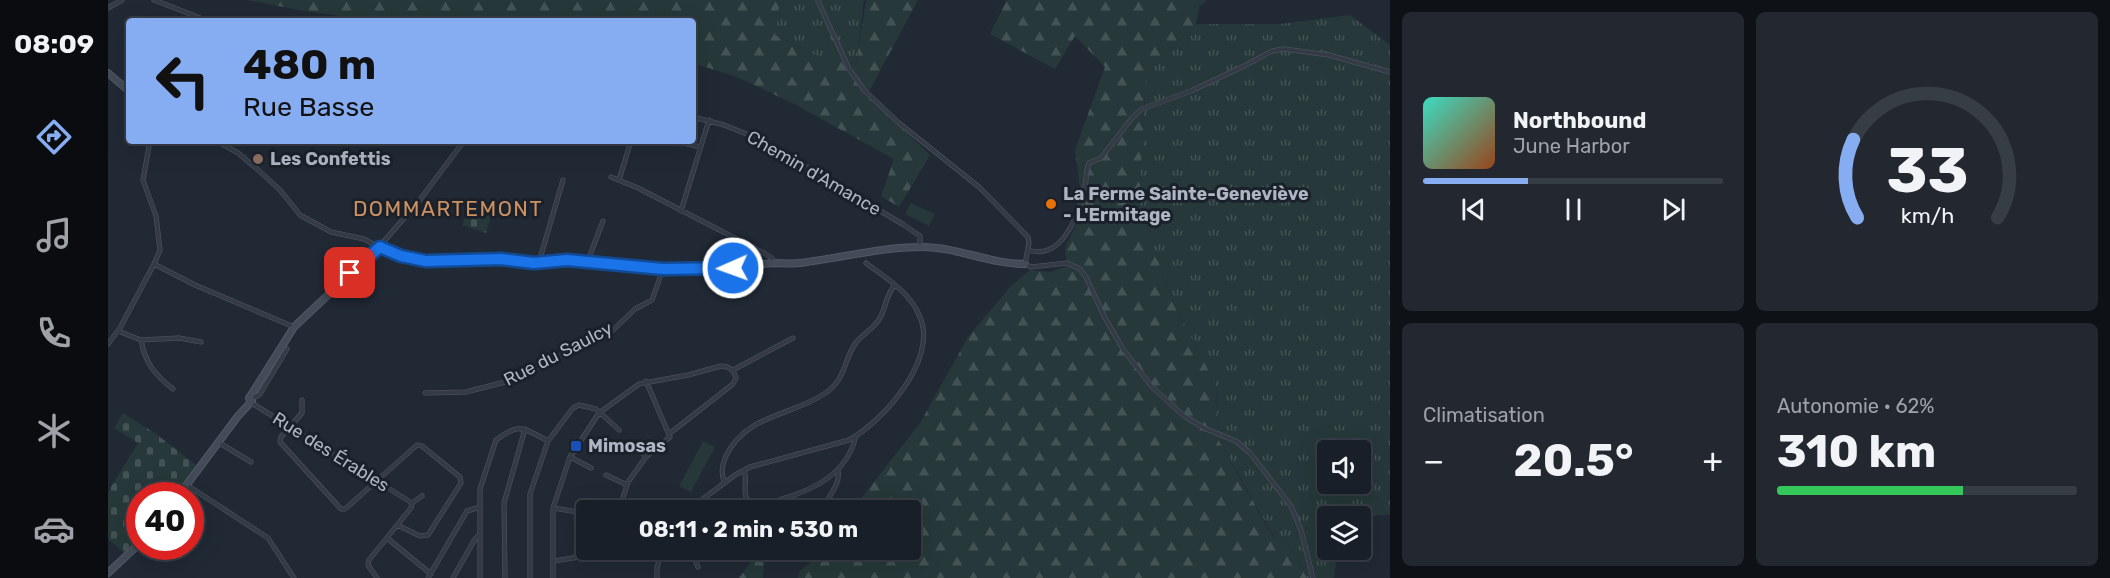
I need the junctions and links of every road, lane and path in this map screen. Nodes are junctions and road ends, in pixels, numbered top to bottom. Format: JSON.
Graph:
{"nodes":[{"id":1,"x":122,"y":0,"type":"edge"},
{"id":2,"x":154,"y":0,"type":"edge"},
{"id":3,"x":818,"y":1,"type":"edge"},
{"id":4,"x":108,"y":8,"type":"edge"},
{"id":5,"x":200,"y":18,"type":"edge"},
{"id":6,"x":1390,"y":72,"type":"edge"},
{"id":7,"x":108,"y":73,"type":"edge"},
{"id":8,"x":126,"y":88,"type":"edge"},
{"id":9,"x":696,"y":118,"type":"edge"},
{"id":10,"x":709,"y":120,"type":"junction"},
{"id":11,"x":149,"y":144,"type":"edge"},
{"id":12,"x":222,"y":144,"type":"edge"},
{"id":13,"x":462,"y":144,"type":"edge"},
{"id":14,"x":630,"y":144,"type":"edge"},
{"id":15,"x":688,"y":144,"type":"edge"},
{"id":16,"x":700,"y":147,"type":"junction"},
{"id":17,"x":611,"y":177,"type":"dead end"},
{"id":18,"x":563,"y":180,"type":"dead end"},
{"id":19,"x":620,"y":180,"type":"junction"},
{"id":20,"x":681,"y":211,"type":"junction"},
{"id":21,"x":603,"y":221,"type":"dead end"},
{"id":22,"x":380,"y":247,"type":"junction"},
{"id":23,"x":920,"y":247,"type":"junction"},
{"id":24,"x":1028,"y":250,"type":"junction"},
{"id":25,"x":866,"y":262,"type":"dead end"},
{"id":26,"x":539,"y":263,"type":"junction"},
{"id":27,"x":587,"y":263,"type":"junction"},
{"id":28,"x":771,"y":263,"type":"junction"},
{"id":29,"x":154,"y":264,"type":"junction"},
{"id":30,"x":1025,"y":264,"type":"junction"},
{"id":31,"x":663,"y":269,"type":"junction"},
{"id":32,"x":895,"y":285,"type":"junction"},
{"id":33,"x":294,"y":327,"type":"junction"},
{"id":34,"x":118,"y":331,"type":"junction"},
{"id":35,"x":793,"y":338,"type":"dead end"},
{"id":36,"x":141,"y":340,"type":"junction"},
{"id":37,"x":201,"y":342,"type":"dead end"},
{"id":38,"x":108,"y":344,"type":"edge"},
{"id":39,"x":287,"y":350,"type":"dead end"},
{"id":40,"x":733,"y":370,"type":"junction"},
{"id":41,"x":646,"y":381,"type":"junction"},
{"id":42,"x":173,"y":389,"type":"dead end"},
{"id":43,"x":425,"y":393,"type":"dead end"},
{"id":44,"x":252,"y":399,"type":"junction"},
{"id":45,"x":302,"y":400,"type":"dead end"},
{"id":46,"x":600,"y":412,"type":"junction"},
{"id":47,"x":290,"y":427,"type":"junction"},
{"id":48,"x":525,"y":429,"type":"junction"},
{"id":49,"x":619,"y":429,"type":"dead end"},
{"id":50,"x":669,"y":434,"type":"junction"},
{"id":51,"x":856,"y":436,"type":"junction"},
{"id":52,"x":548,"y":441,"type":"junction"},
{"id":53,"x":218,"y":442,"type":"junction"},
{"id":54,"x":631,"y":442,"type":"dead end"},
{"id":55,"x":570,"y":457,"type":"junction"},
{"id":56,"x":646,"y":457,"type":"junction"},
{"id":57,"x":251,"y":462,"type":"dead end"},
{"id":58,"x":591,"y":468,"type":"dead end"},
{"id":59,"x":744,"y":470,"type":"junction"},
{"id":60,"x":837,"y":471,"type":"junction"},
{"id":61,"x":606,"y":475,"type":"dead end"},
{"id":62,"x":377,"y":480,"type":"junction"},
{"id":63,"x":188,"y":482,"type":"edge"},
{"id":64,"x":725,"y":483,"type":"junction"},
{"id":65,"x":627,"y":485,"type":"junction"},
{"id":66,"x":422,"y":496,"type":"dead end"},
{"id":67,"x":204,"y":497,"type":"edge"},
{"id":68,"x":622,"y":500,"type":"edge"},
{"id":69,"x":702,"y":500,"type":"edge"},
{"id":70,"x":827,"y":500,"type":"edge"},
{"id":71,"x":412,"y":503,"type":"junction"},
{"id":72,"x":480,"y":507,"type":"junction"},
{"id":73,"x":553,"y":508,"type":"junction"},
{"id":74,"x":576,"y":512,"type":"edge"},
{"id":75,"x":397,"y":525,"type":"junction"},
{"id":76,"x":480,"y":535,"type":"junction"},
{"id":77,"x":387,"y":538,"type":"junction"},
{"id":78,"x":126,"y":556,"type":"edge"},
{"id":79,"x":576,"y":557,"type":"edge"},
{"id":80,"x":659,"y":560,"type":"edge"},
{"id":81,"x":696,"y":560,"type":"edge"},
{"id":82,"x":554,"y":561,"type":"junction"},
{"id":83,"x":698,"y":567,"type":"dead end"},
{"id":84,"x":108,"y":573,"type":"edge"},
{"id":85,"x":429,"y":576,"type":"edge"},
{"id":86,"x":294,"y":578,"type":"edge"},
{"id":87,"x":377,"y":578,"type":"edge"},
{"id":88,"x":453,"y":578,"type":"edge"},
{"id":89,"x":480,"y":578,"type":"edge"},
{"id":90,"x":505,"y":578,"type":"edge"},
{"id":91,"x":530,"y":578,"type":"edge"},
{"id":92,"x":553,"y":578,"type":"edge"},
{"id":93,"x":657,"y":578,"type":"edge"},
{"id":94,"x":1313,"y":578,"type":"edge"}],
"edges":[{"from":1,"to":4,"type":"street"},
{"from":2,"to":5,"type":"street"},
{"from":3,"to":24,"type":"street"},
{"from":6,"to":24,"type":"street"},
{"from":7,"to":8,"type":"street"},
{"from":9,"to":10,"type":"street","name":"Chemin d'Amance"},
{"from":10,"to":16,"type":"street"},
{"from":10,"to":23,"type":"street","name":"Chemin d'Amance"},
{"from":11,"to":29,"type":"street"},
{"from":12,"to":22,"type":"street"},
{"from":13,"to":22,"type":"street"},
{"from":14,"to":19,"type":"street"},
{"from":15,"to":16,"type":"street"},
{"from":16,"to":20,"type":"street"},
{"from":17,"to":19,"type":"street"},
{"from":18,"to":26,"type":"street"},
{"from":19,"to":20,"type":"street"},
{"from":20,"to":28,"type":"street"},
{"from":21,"to":27,"type":"street"},
{"from":22,"to":26,"type":"street"},
{"from":22,"to":33,"type":"street"},
{"from":23,"to":28,"type":"street"},
{"from":23,"to":30,"type":"street"},
{"from":24,"to":30,"type":"street"},
{"from":25,"to":32,"type":"street"},
{"from":26,"to":27,"type":"street"},
{"from":27,"to":31,"type":"street"},
{"from":28,"to":31,"type":"street"},
{"from":29,"to":33,"type":"street"},
{"from":29,"to":34,"type":"street"},
{"from":30,"to":94,"type":"street"},
{"from":31,"to":43,"type":"street","name":"Rue du Saulcy"},
{"from":32,"to":51,"type":"street"},
{"from":32,"to":64,"type":"street"},
{"from":33,"to":44,"type":"street"},
{"from":34,"to":36,"type":"street"},
{"from":34,"to":38,"type":"street"},
{"from":35,"to":40,"type":"street"},
{"from":36,"to":37,"type":"street"},
{"from":36,"to":42,"type":"street"},
{"from":39,"to":44,"type":"street"},
{"from":40,"to":41,"type":"street"},
{"from":40,"to":50,"type":"street"},
{"from":41,"to":46,"type":"street"},
{"from":41,"to":50,"type":"street"},
{"from":44,"to":47,"type":"street","name":"Rue des Érables"},
{"from":44,"to":53,"type":"street"},
{"from":45,"to":47,"type":"street"},
{"from":46,"to":49,"type":"street"},
{"from":46,"to":52,"type":"street"},
{"from":46,"to":55,"type":"street"},
{"from":47,"to":62,"type":"street","name":"Rue des Érables"},
{"from":47,"to":62,"type":"street"},
{"from":48,"to":52,"type":"street"},
{"from":48,"to":72,"type":"street"},
{"from":48,"to":90,"type":"street"},
{"from":50,"to":56,"type":"street"},
{"from":51,"to":59,"type":"street"},
{"from":51,"to":60,"type":"street"},
{"from":52,"to":91,"type":"street"},
{"from":53,"to":57,"type":"street"},
{"from":53,"to":63,"type":"street"},
{"from":54,"to":56,"type":"street"},
{"from":55,"to":58,"type":"street"},
{"from":55,"to":73,"type":"street"},
{"from":56,"to":65,"type":"street"},
{"from":59,"to":60,"type":"street"},
{"from":59,"to":64,"type":"street"},
{"from":60,"to":70,"type":"street"},
{"from":61,"to":65,"type":"street"},
{"from":62,"to":71,"type":"street","name":"Rue des Érables"},
{"from":62,"to":75,"type":"street"},
{"from":64,"to":69,"type":"street"},
{"from":65,"to":68,"type":"street"},
{"from":66,"to":71,"type":"street"},
{"from":67,"to":86,"type":"street"},
{"from":71,"to":75,"type":"street"},
{"from":72,"to":76,"type":"street"},
{"from":72,"to":85,"type":"street"},
{"from":73,"to":74,"type":"street"},
{"from":73,"to":82,"type":"street"},
{"from":75,"to":77,"type":"street"},
{"from":76,"to":88,"type":"street"},
{"from":76,"to":89,"type":"street"},
{"from":77,"to":85,"type":"street"},
{"from":77,"to":87,"type":"street"},
{"from":78,"to":84,"type":"street"},
{"from":79,"to":82,"type":"street"},
{"from":80,"to":93,"type":"street"},
{"from":81,"to":83,"type":"street"},
{"from":82,"to":92,"type":"street"}]}
